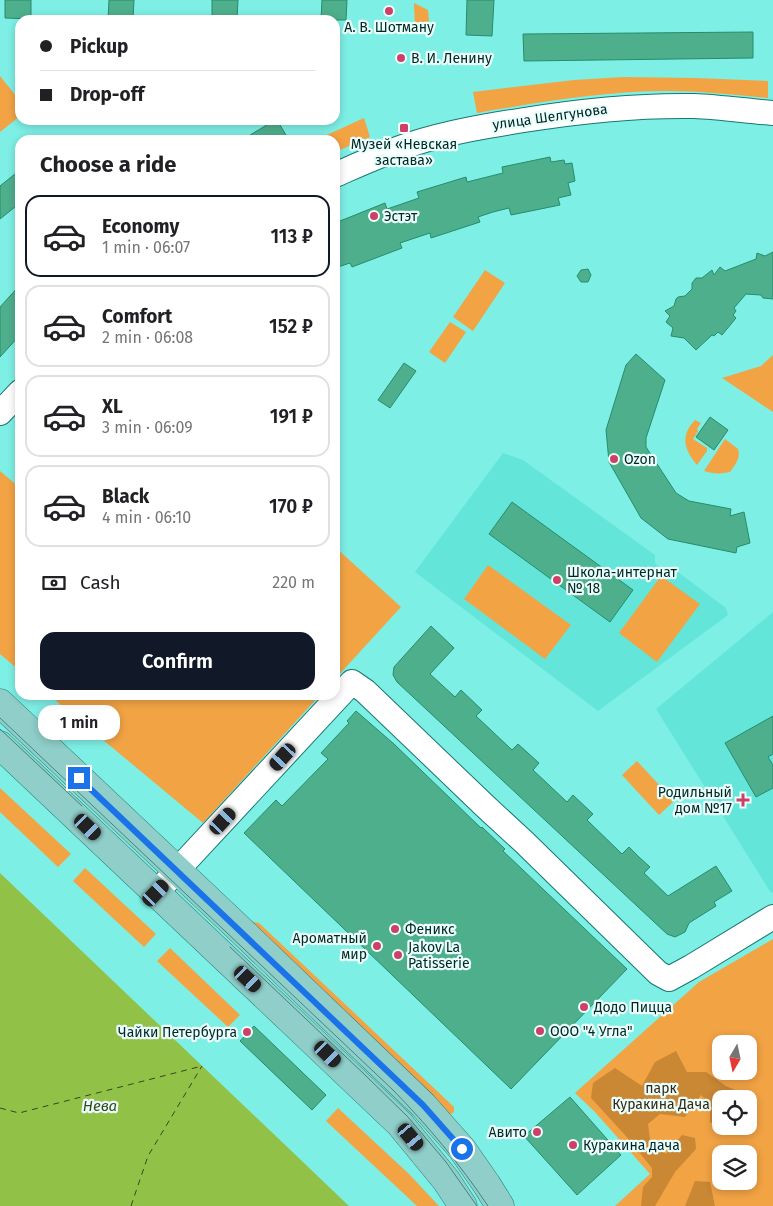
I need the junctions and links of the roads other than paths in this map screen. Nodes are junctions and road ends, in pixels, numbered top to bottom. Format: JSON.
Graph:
{"nodes":[{"id":1,"x":773,"y":113,"type":"edge"},
{"id":2,"x":340,"y":173,"type":"edge"},
{"id":3,"x":15,"y":397,"type":"edge"},
{"id":4,"x":0,"y":413,"type":"edge"},
{"id":5,"x":340,"y":695,"type":"edge"},
{"id":6,"x":335,"y":700,"type":"edge"},
{"id":7,"x":0,"y":703,"type":"edge"},
{"id":8,"x":0,"y":745,"type":"edge"},
{"id":9,"x":178,"y":871,"type":"junction"},
{"id":10,"x":156,"y":893,"type":"junction"},
{"id":11,"x":773,"y":917,"type":"edge"},
{"id":12,"x":463,"y":1206,"type":"edge"},
{"id":13,"x":500,"y":1206,"type":"edge"}],
"edges":[{"from":1,"to":2,"type":"street","name":"улица Шелгунова"},
{"from":3,"to":4,"type":"street"},
{"from":5,"to":11,"type":"street"},
{"from":6,"to":9,"type":"street"},
{"from":7,"to":9,"type":"main road"},
{"from":8,"to":10,"type":"main road"},
{"from":9,"to":10,"type":"street"},
{"from":9,"to":13,"type":"main road"},
{"from":10,"to":12,"type":"main road"}]}
